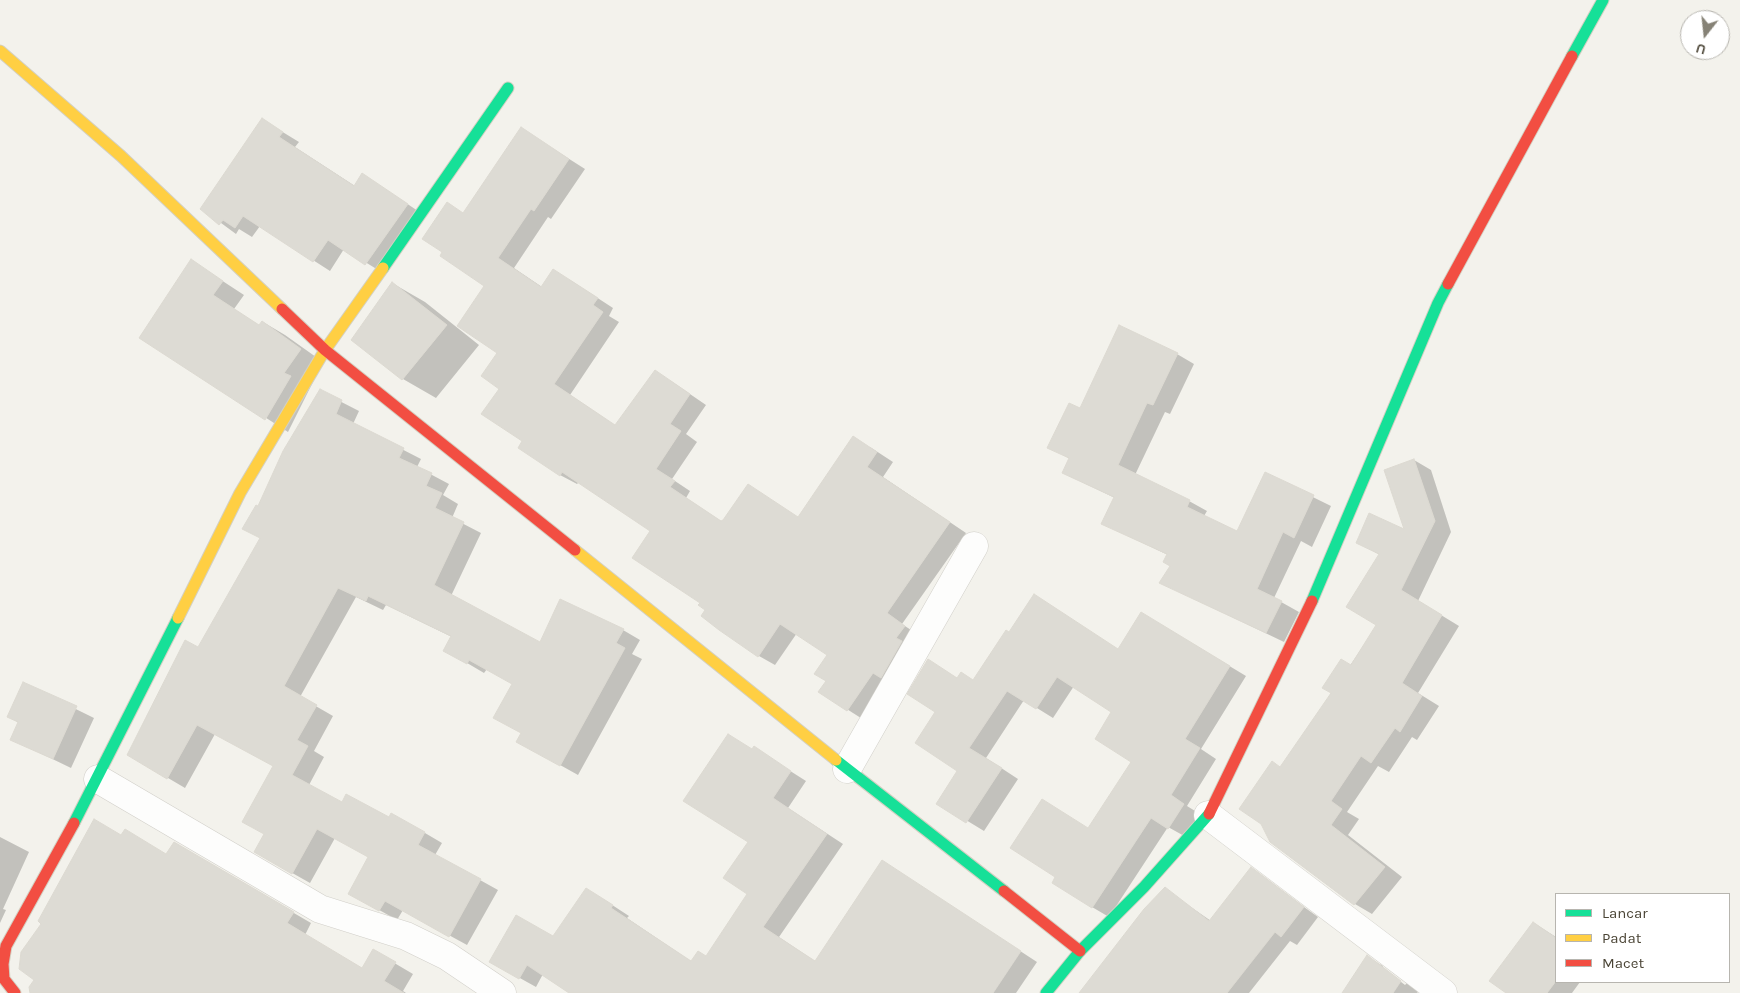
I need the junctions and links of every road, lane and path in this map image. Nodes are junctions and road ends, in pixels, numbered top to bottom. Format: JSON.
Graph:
{"nodes":[{"id":1,"x":1603,"y":0,"type":"edge"},
{"id":2,"x":0,"y":51,"type":"edge"},
{"id":3,"x":508,"y":88,"type":"dead end"},
{"id":4,"x":325,"y":350,"type":"junction"},
{"id":5,"x":974,"y":546,"type":"dead end"},
{"id":6,"x":847,"y":769,"type":"junction"},
{"id":7,"x":98,"y":779,"type":"junction"},
{"id":8,"x":1208,"y":815,"type":"junction"},
{"id":9,"x":1080,"y":950,"type":"junction"},
{"id":10,"x":15,"y":993,"type":"edge"},
{"id":11,"x":502,"y":993,"type":"edge"},
{"id":12,"x":1046,"y":993,"type":"edge"},
{"id":13,"x":1443,"y":993,"type":"edge"}],
"edges":[{"from":1,"to":8,"type":"street"},
{"from":2,"to":4,"type":"street"},
{"from":3,"to":4,"type":"street"},
{"from":4,"to":6,"type":"street"},
{"from":4,"to":7,"type":"street"},
{"from":5,"to":6,"type":"street"},
{"from":6,"to":9,"type":"street"},
{"from":7,"to":10,"type":"street"},
{"from":7,"to":11,"type":"street"},
{"from":8,"to":9,"type":"street"},
{"from":8,"to":13,"type":"street"},
{"from":9,"to":12,"type":"street"}]}
